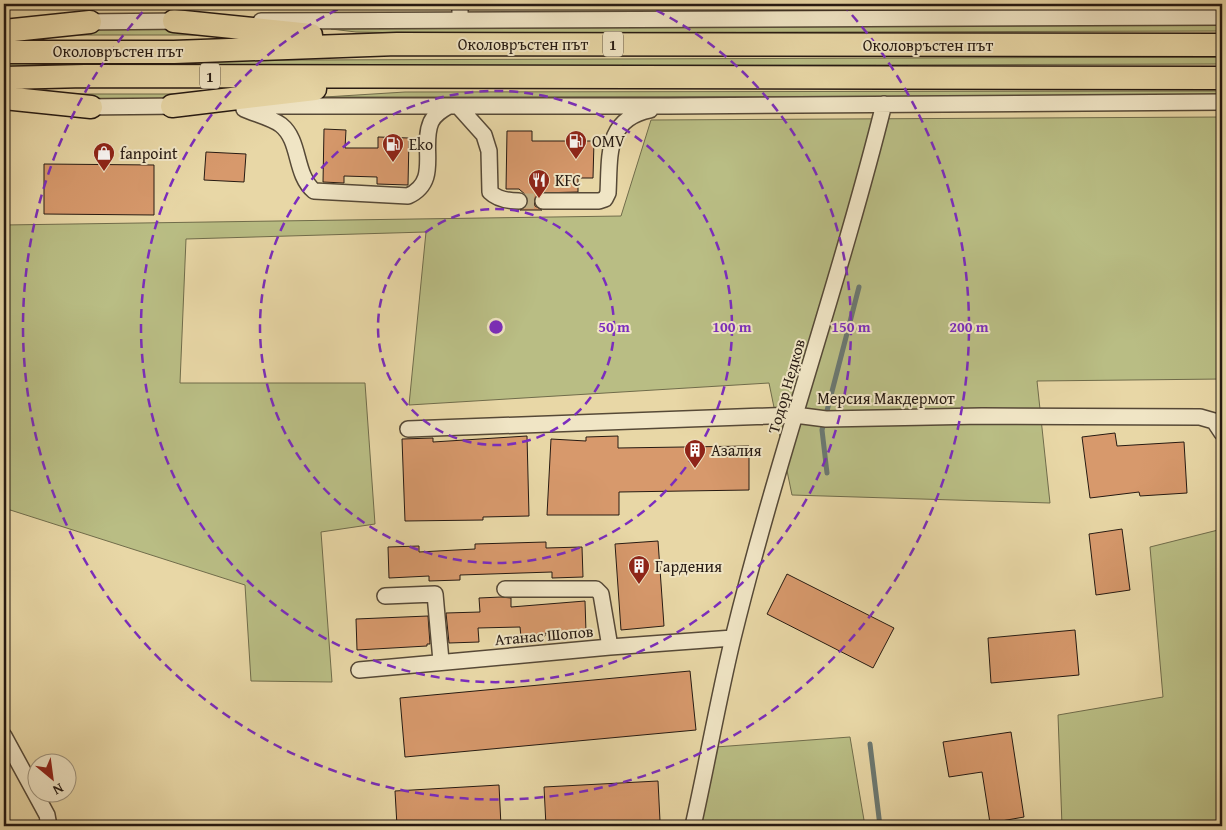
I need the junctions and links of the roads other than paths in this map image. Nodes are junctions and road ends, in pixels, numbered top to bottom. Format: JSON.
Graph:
{"nodes":[{"id":1,"x":460,"y":4,"type":"edge"},
{"id":2,"x":855,"y":10,"type":"edge"},
{"id":3,"x":658,"y":11,"type":"edge"},
{"id":4,"x":1222,"y":17,"type":"edge"},
{"id":5,"x":460,"y":20,"type":"junction"},
{"id":6,"x":174,"y":21,"type":"junction"},
{"id":7,"x":4,"y":22,"type":"edge"},
{"id":8,"x":90,"y":22,"type":"junction"},
{"id":9,"x":4,"y":31,"type":"edge"},
{"id":10,"x":397,"y":44,"type":"junction"},
{"id":11,"x":1222,"y":45,"type":"edge"},
{"id":12,"x":4,"y":52,"type":"edge"},
{"id":13,"x":416,"y":77,"type":"junction"},
{"id":14,"x":4,"y":78,"type":"edge"},
{"id":15,"x":1222,"y":78,"type":"edge"},
{"id":16,"x":4,"y":98,"type":"edge"},
{"id":17,"x":1222,"y":102,"type":"edge"},
{"id":18,"x":884,"y":104,"type":"junction"},
{"id":19,"x":172,"y":106,"type":"junction"},
{"id":20,"x":236,"y":106,"type":"junction"},
{"id":21,"x":453,"y":106,"type":"junction"},
{"id":22,"x":668,"y":106,"type":"junction"},
{"id":23,"x":4,"y":107,"type":"edge"},
{"id":24,"x":91,"y":107,"type":"junction"},
{"id":25,"x":519,"y":201,"type":"tunnel mouth"},
{"id":26,"x":543,"y":201,"type":"tunnel mouth"},
{"id":27,"x":795,"y":415,"type":"junction"},
{"id":28,"x":1218,"y":427,"type":"edge"},
{"id":29,"x":408,"y":429,"type":"dead end"},
{"id":30,"x":506,"y":589,"type":"dead end"},
{"id":31,"x":385,"y":596,"type":"dead end"},
{"id":32,"x":733,"y":638,"type":"junction"},
{"id":33,"x":610,"y":647,"type":"junction"},
{"id":34,"x":441,"y":661,"type":"junction"},
{"id":35,"x":359,"y":670,"type":"dead end"},
{"id":36,"x":4,"y":736,"type":"edge"},
{"id":37,"x":49,"y":826,"type":"edge"},
{"id":38,"x":693,"y":826,"type":"edge"}],
"edges":[{"from":1,"to":5,"type":"street"},
{"from":2,"to":3,"type":"street"},
{"from":2,"to":4,"type":"street"},
{"from":3,"to":5,"type":"street"},
{"from":5,"to":6,"type":"street"},
{"from":6,"to":8,"type":"street"},
{"from":6,"to":10,"type":"highway"},
{"from":7,"to":8,"type":"street"},
{"from":8,"to":9,"type":"highway"},
{"from":10,"to":11,"type":"highway","name":"Околовръстен път","number":"1"},
{"from":10,"to":12,"type":"highway","name":"Околовръстен път","number":"1"},
{"from":13,"to":14,"type":"highway","name":"Околовръстен път","number":"1"},
{"from":13,"to":15,"type":"highway","name":"Околовръстен път","number":"1"},
{"from":13,"to":19,"type":"highway"},
{"from":16,"to":24,"type":"highway"},
{"from":17,"to":18,"type":"street"},
{"from":18,"to":22,"type":"street"},
{"from":18,"to":27,"type":"street","name":"Тодор Недков"},
{"from":19,"to":20,"type":"street"},
{"from":19,"to":24,"type":"street"},
{"from":20,"to":21,"type":"street"},
{"from":20,"to":21,"type":"street"},
{"from":21,"to":22,"type":"street"},
{"from":21,"to":25,"type":"street"},
{"from":22,"to":26,"type":"street"},
{"from":23,"to":24,"type":"street"},
{"from":27,"to":28,"type":"street","name":"Мерсия Макдермот"},
{"from":27,"to":29,"type":"street","name":"Мерсия Макдермот"},
{"from":27,"to":32,"type":"street","name":"Тодор Недков"},
{"from":30,"to":33,"type":"street"},
{"from":31,"to":34,"type":"street"},
{"from":32,"to":33,"type":"street","name":"Атанас Шопов"},
{"from":32,"to":38,"type":"street","name":"Тодор Недков"},
{"from":33,"to":34,"type":"street","name":"Атанас Шопов"},
{"from":34,"to":35,"type":"street","name":"Атанас Шопов"},
{"from":36,"to":37,"type":"street"}]}
